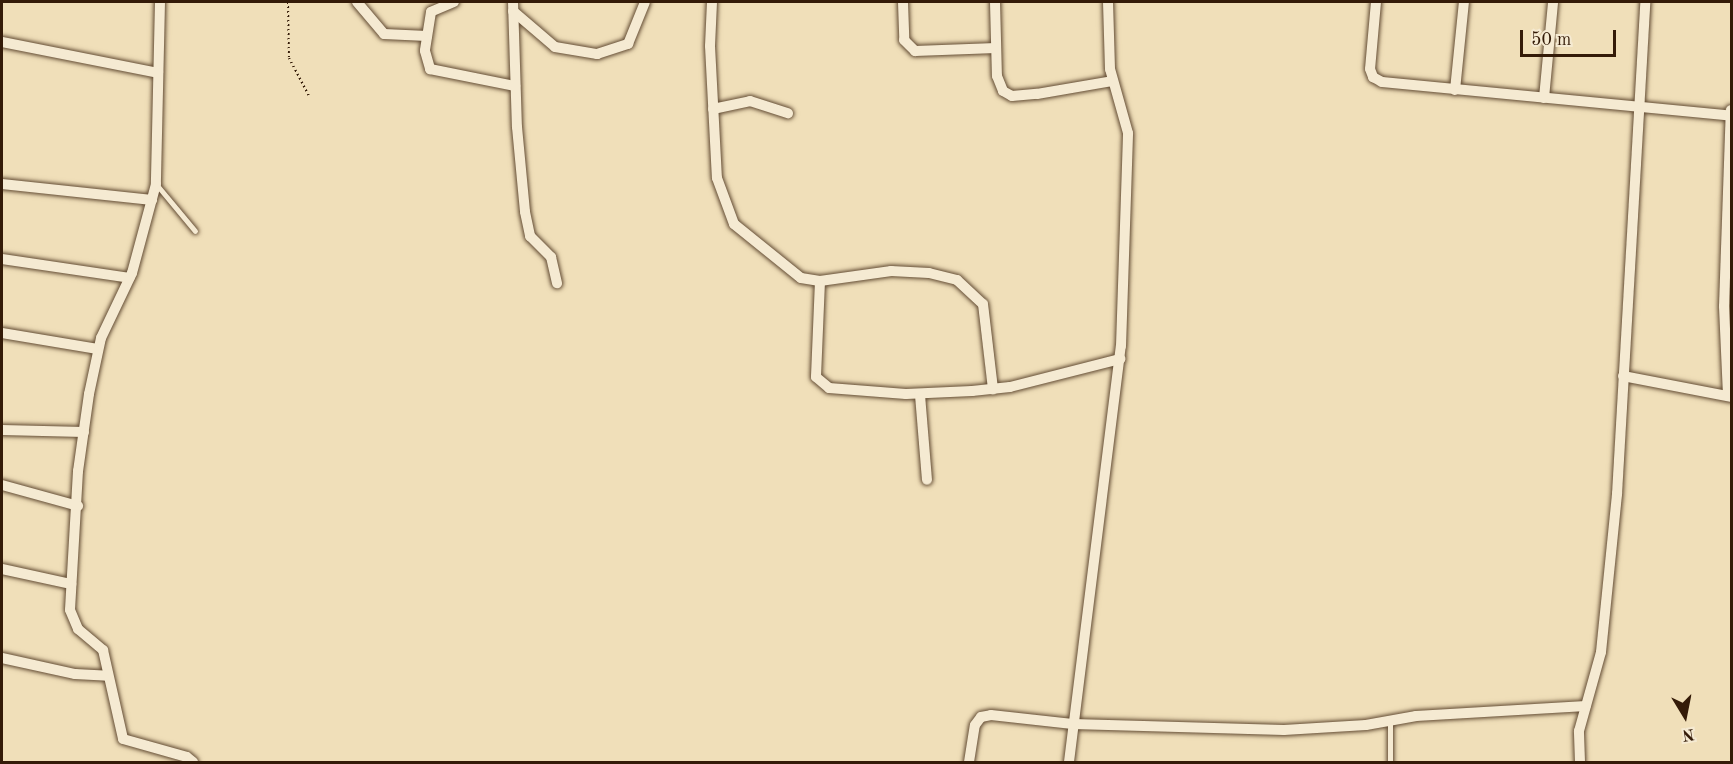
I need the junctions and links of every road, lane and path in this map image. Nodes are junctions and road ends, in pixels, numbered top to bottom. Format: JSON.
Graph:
{"nodes":[{"id":1,"x":160,"y":2,"type":"edge"},
{"id":2,"x":288,"y":2,"type":"edge"},
{"id":3,"x":357,"y":2,"type":"edge"},
{"id":4,"x":454,"y":2,"type":"edge"},
{"id":5,"x":645,"y":2,"type":"edge"},
{"id":6,"x":712,"y":2,"type":"edge"},
{"id":7,"x":903,"y":2,"type":"edge"},
{"id":8,"x":995,"y":2,"type":"edge"},
{"id":9,"x":1111,"y":2,"type":"edge"},
{"id":10,"x":1376,"y":2,"type":"edge"},
{"id":11,"x":1464,"y":2,"type":"edge"},
{"id":12,"x":1553,"y":2,"type":"edge"},
{"id":13,"x":1645,"y":2,"type":"edge"},
{"id":14,"x":513,"y":6,"type":"edge"},
{"id":15,"x":427,"y":36,"type":"junction"},
{"id":16,"x":2,"y":42,"type":"edge"},
{"id":17,"x":996,"y":48,"type":"junction"},
{"id":18,"x":158,"y":74,"type":"junction"},
{"id":19,"x":1112,"y":81,"type":"junction"},
{"id":20,"x":515,"y":86,"type":"junction"},
{"id":21,"x":1455,"y":90,"type":"junction"},
{"id":22,"x":309,"y":96,"type":"dead end"},
{"id":23,"x":1544,"y":98,"type":"junction"},
{"id":24,"x":1636,"y":107,"type":"junction"},
{"id":25,"x":713,"y":109,"type":"junction"},
{"id":26,"x":1731,"y":110,"type":"edge"},
{"id":27,"x":788,"y":113,"type":"dead end"},
{"id":28,"x":1731,"y":116,"type":"edge"},
{"id":29,"x":2,"y":183,"type":"edge"},
{"id":30,"x":156,"y":184,"type":"junction"},
{"id":31,"x":152,"y":200,"type":"junction"},
{"id":32,"x":195,"y":231,"type":"dead end"},
{"id":33,"x":2,"y":259,"type":"edge"},
{"id":34,"x":130,"y":278,"type":"junction"},
{"id":35,"x":820,"y":281,"type":"junction"},
{"id":36,"x":557,"y":283,"type":"dead end"},
{"id":37,"x":2,"y":333,"type":"edge"},
{"id":38,"x":98,"y":349,"type":"junction"},
{"id":39,"x":1120,"y":359,"type":"junction"},
{"id":40,"x":1623,"y":376,"type":"junction"},
{"id":41,"x":993,"y":389,"type":"junction"},
{"id":42,"x":920,"y":395,"type":"junction"},
{"id":43,"x":1730,"y":396,"type":"edge"},
{"id":44,"x":2,"y":429,"type":"edge"},
{"id":45,"x":84,"y":432,"type":"junction"},
{"id":46,"x":927,"y":480,"type":"dead end"},
{"id":47,"x":2,"y":485,"type":"edge"},
{"id":48,"x":78,"y":506,"type":"junction"},
{"id":49,"x":2,"y":569,"type":"edge"},
{"id":50,"x":71,"y":584,"type":"junction"},
{"id":51,"x":2,"y":658,"type":"edge"},
{"id":52,"x":108,"y":676,"type":"junction"},
{"id":53,"x":1586,"y":706,"type":"junction"},
{"id":54,"x":1390,"y":720,"type":"junction"},
{"id":55,"x":1073,"y":724,"type":"junction"},
{"id":56,"x":193,"y":762,"type":"edge"},
{"id":57,"x":969,"y":762,"type":"edge"},
{"id":58,"x":1069,"y":762,"type":"edge"},
{"id":59,"x":1390,"y":762,"type":"edge"},
{"id":60,"x":1580,"y":762,"type":"edge"}],
"edges":[{"from":1,"to":18,"type":"street"},
{"from":2,"to":22,"type":"path"},
{"from":3,"to":15,"type":"street"},
{"from":4,"to":15,"type":"street"},
{"from":5,"to":14,"type":"street"},
{"from":6,"to":25,"type":"street"},
{"from":7,"to":17,"type":"street"},
{"from":8,"to":17,"type":"street"},
{"from":9,"to":19,"type":"street"},
{"from":10,"to":21,"type":"street"},
{"from":11,"to":21,"type":"street"},
{"from":12,"to":23,"type":"street"},
{"from":13,"to":24,"type":"street"},
{"from":14,"to":20,"type":"street"},
{"from":15,"to":20,"type":"street"},
{"from":16,"to":18,"type":"street"},
{"from":17,"to":19,"type":"street"},
{"from":18,"to":30,"type":"street"},
{"from":19,"to":39,"type":"street"},
{"from":20,"to":36,"type":"street"},
{"from":21,"to":23,"type":"street"},
{"from":23,"to":24,"type":"street"},
{"from":24,"to":28,"type":"street"},
{"from":24,"to":40,"type":"street"},
{"from":25,"to":27,"type":"street"},
{"from":25,"to":35,"type":"street"},
{"from":26,"to":28,"type":"street"},
{"from":28,"to":43,"type":"street"},
{"from":29,"to":31,"type":"street"},
{"from":30,"to":31,"type":"street"},
{"from":30,"to":32,"type":"lane"},
{"from":31,"to":34,"type":"street"},
{"from":33,"to":34,"type":"street"},
{"from":34,"to":38,"type":"street"},
{"from":35,"to":41,"type":"street"},
{"from":35,"to":42,"type":"street"},
{"from":37,"to":38,"type":"street"},
{"from":38,"to":45,"type":"street"},
{"from":39,"to":41,"type":"street"},
{"from":39,"to":55,"type":"street"},
{"from":40,"to":43,"type":"street"},
{"from":40,"to":53,"type":"street"},
{"from":41,"to":42,"type":"street"},
{"from":42,"to":46,"type":"street"},
{"from":44,"to":45,"type":"street"},
{"from":45,"to":48,"type":"street"},
{"from":47,"to":48,"type":"street"},
{"from":48,"to":50,"type":"street"},
{"from":49,"to":50,"type":"street"},
{"from":50,"to":52,"type":"street"},
{"from":51,"to":52,"type":"street"},
{"from":52,"to":56,"type":"street"},
{"from":53,"to":54,"type":"street"},
{"from":53,"to":60,"type":"street"},
{"from":54,"to":55,"type":"street"},
{"from":54,"to":59,"type":"lane"},
{"from":55,"to":57,"type":"street"},
{"from":55,"to":58,"type":"street"}]}
